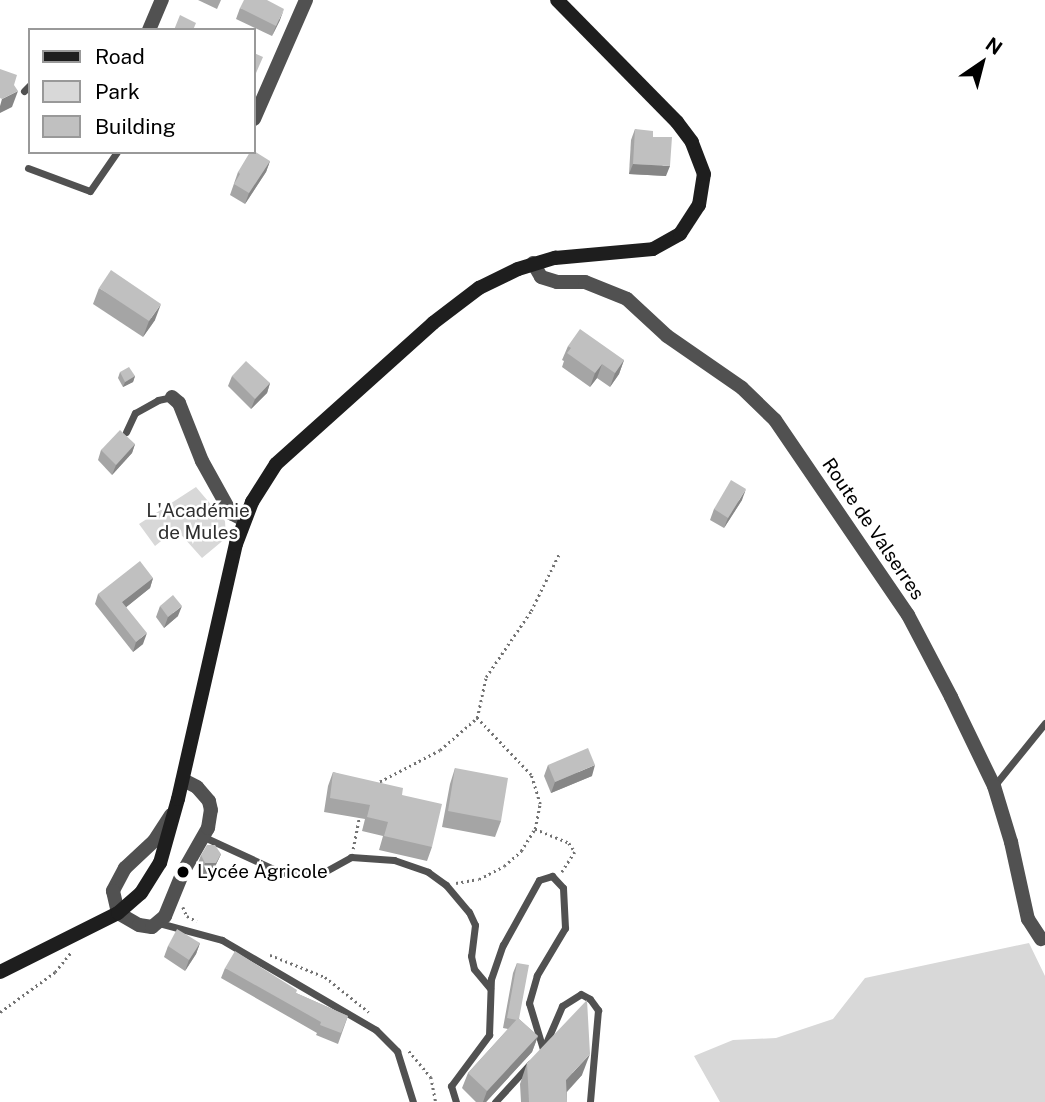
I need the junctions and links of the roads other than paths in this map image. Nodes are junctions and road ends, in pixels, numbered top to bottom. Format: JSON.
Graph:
{"nodes":[{"id":1,"x":162,"y":0,"type":"edge"},
{"id":2,"x":306,"y":0,"type":"edge"},
{"id":3,"x":557,"y":0,"type":"edge"},
{"id":4,"x":563,"y":0,"type":"edge"},
{"id":5,"x":150,"y":28,"type":"edge"},
{"id":6,"x":590,"y":33,"type":"junction"},
{"id":7,"x":256,"y":114,"type":"edge"},
{"id":8,"x":116,"y":154,"type":"edge"},
{"id":9,"x":28,"y":168,"type":"dead end"},
{"id":10,"x":533,"y":263,"type":"junction"},
{"id":11,"x":172,"y":397,"type":"joint"},
{"id":12,"x":126,"y":432,"type":"edge"},
{"id":13,"x":244,"y":520,"type":"junction"},
{"id":14,"x":1045,"y":723,"type":"edge"},
{"id":15,"x":183,"y":780,"type":"junction"},
{"id":16,"x":994,"y":786,"type":"junction"},
{"id":17,"x":178,"y":799,"type":"junction"},
{"id":18,"x":204,"y":837,"type":"junction"},
{"id":19,"x":118,"y":913,"type":"junction"},
{"id":20,"x":159,"y":923,"type":"junction"},
{"id":21,"x":1041,"y":939,"type":"dead end"},
{"id":22,"x":0,"y":972,"type":"edge"},
{"id":23,"x":490,"y":988,"type":"junction"},
{"id":24,"x":543,"y":1049,"type":"junction"},
{"id":25,"x":413,"y":1102,"type":"edge"},
{"id":26,"x":456,"y":1102,"type":"edge"},
{"id":27,"x":496,"y":1102,"type":"edge"},
{"id":28,"x":590,"y":1102,"type":"edge"}],
"edges":[{"from":1,"to":5,"type":"street"},
{"from":2,"to":7,"type":"street"},
{"from":3,"to":6,"type":"street"},
{"from":4,"to":6,"type":"street"},
{"from":6,"to":10,"type":"street"},
{"from":8,"to":9,"type":"lane"},
{"from":10,"to":13,"type":"street"},
{"from":10,"to":16,"type":"street","name":"Route de Valserres"},
{"from":11,"to":12,"type":"lane"},
{"from":11,"to":13,"type":"street"},
{"from":13,"to":15,"type":"street"},
{"from":14,"to":16,"type":"lane"},
{"from":15,"to":17,"type":"street"},
{"from":15,"to":18,"type":"street"},
{"from":16,"to":21,"type":"street","name":"Route de Valserres"},
{"from":17,"to":19,"type":"street"},
{"from":17,"to":19,"type":"street"},
{"from":18,"to":20,"type":"street"},
{"from":18,"to":23,"type":"lane"},
{"from":19,"to":20,"type":"street"},
{"from":19,"to":22,"type":"street"},
{"from":20,"to":25,"type":"lane"},
{"from":23,"to":24,"type":"lane"},
{"from":23,"to":26,"type":"lane"},
{"from":24,"to":27,"type":"lane"},
{"from":24,"to":28,"type":"lane"}]}
